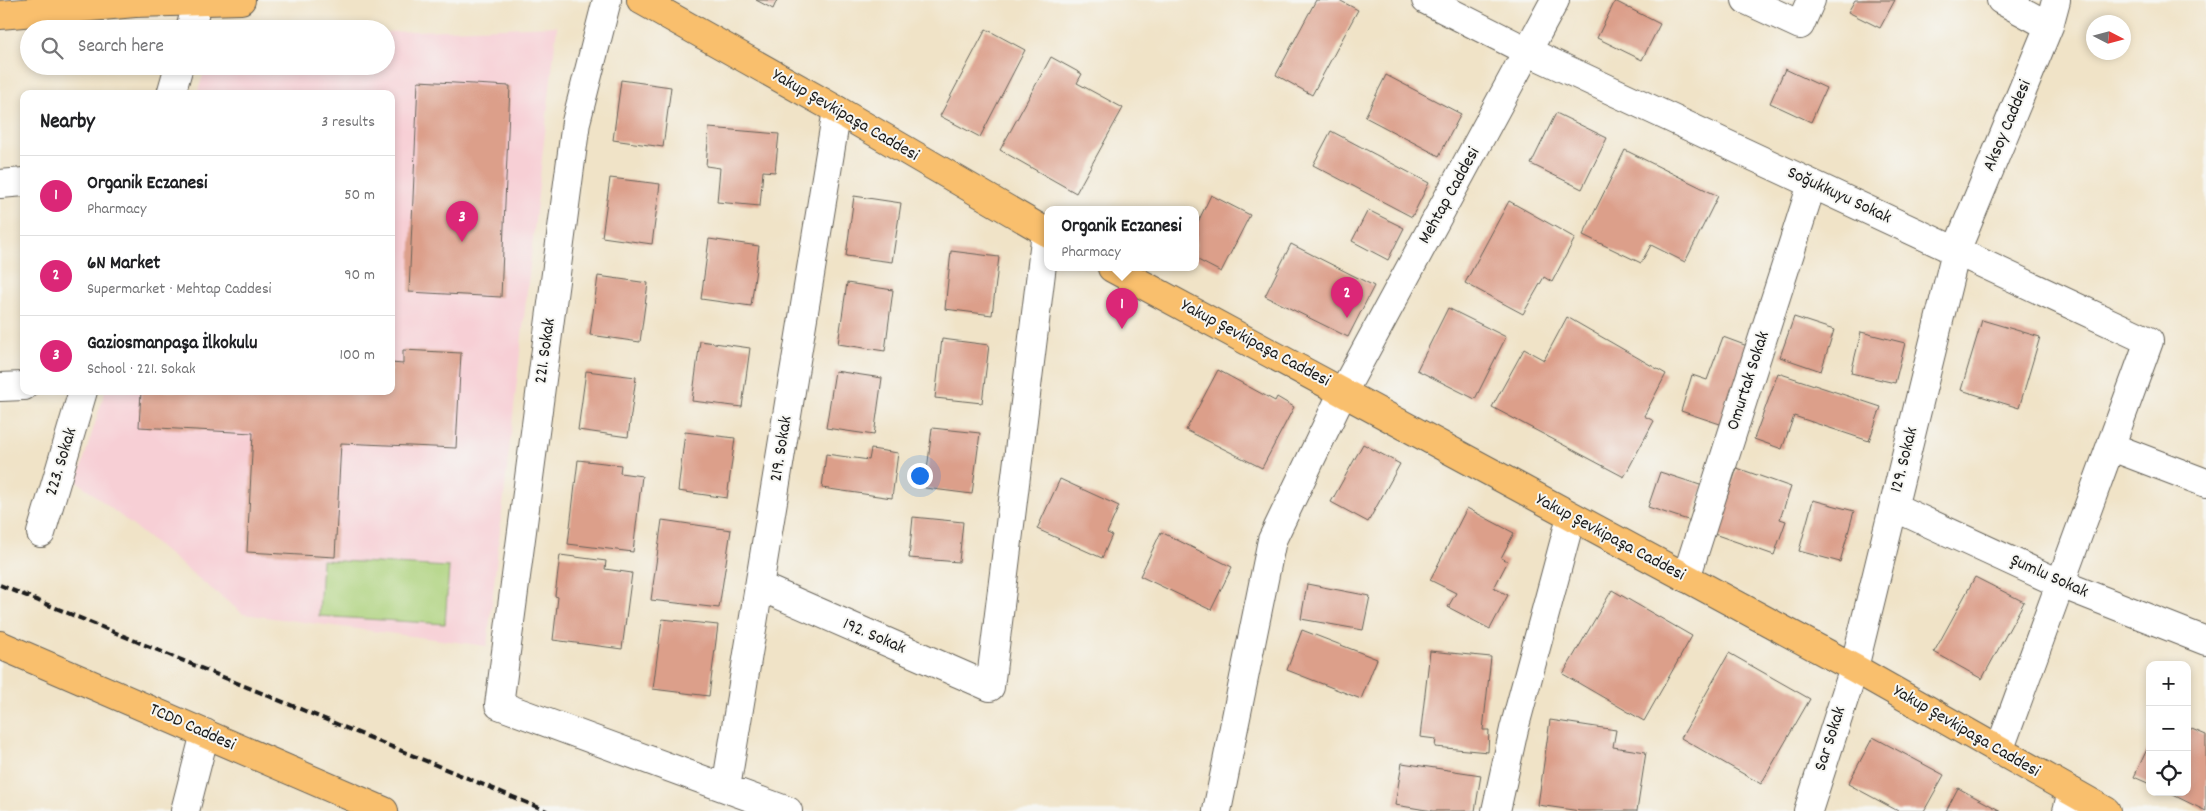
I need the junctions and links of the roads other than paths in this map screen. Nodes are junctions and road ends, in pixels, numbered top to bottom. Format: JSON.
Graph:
{"nodes":[{"id":1,"x":240,"y":0,"type":"edge"},
{"id":2,"x":607,"y":0,"type":"edge"},
{"id":3,"x":641,"y":0,"type":"edge"},
{"id":4,"x":1426,"y":0,"type":"edge"},
{"id":5,"x":1555,"y":0,"type":"edge"},
{"id":6,"x":1746,"y":0,"type":"edge"},
{"id":7,"x":1811,"y":0,"type":"edge"},
{"id":8,"x":2001,"y":0,"type":"edge"},
{"id":9,"x":2056,"y":0,"type":"edge"},
{"id":10,"x":198,"y":1,"type":"junction"},
{"id":11,"x":135,"y":2,"type":"edge"},
{"id":12,"x":0,"y":15,"type":"edge"},
{"id":13,"x":193,"y":20,"type":"edge"},
{"id":14,"x":2049,"y":26,"type":"junction"},
{"id":15,"x":1529,"y":52,"type":"junction"},
{"id":16,"x":176,"y":75,"type":"edge"},
{"id":17,"x":172,"y":90,"type":"edge"},
{"id":18,"x":838,"y":110,"type":"junction"},
{"id":19,"x":20,"y":182,"type":"edge"},
{"id":20,"x":0,"y":184,"type":"edge"},
{"id":21,"x":1812,"y":184,"type":"junction"},
{"id":22,"x":1044,"y":231,"type":"edge"},
{"id":23,"x":1956,"y":251,"type":"junction"},
{"id":24,"x":1044,"y":257,"type":"edge"},
{"id":25,"x":1118,"y":271,"type":"edge"},
{"id":26,"x":20,"y":386,"type":"edge"},
{"id":27,"x":0,"y":387,"type":"edge"},
{"id":28,"x":1343,"y":392,"type":"junction"},
{"id":29,"x":82,"y":395,"type":"edge"},
{"id":30,"x":2112,"y":447,"type":"junction"},
{"id":31,"x":2206,"y":483,"type":"edge"},
{"id":32,"x":1894,"y":507,"type":"junction"},
{"id":33,"x":1571,"y":517,"type":"junction"},
{"id":34,"x":41,"y":533,"type":"dead end"},
{"id":35,"x":1686,"y":578,"type":"junction"},
{"id":36,"x":2062,"y":584,"type":"junction"},
{"id":37,"x":759,"y":586,"type":"junction"},
{"id":38,"x":2206,"y":641,"type":"edge"},
{"id":39,"x":0,"y":645,"type":"edge"},
{"id":40,"x":1854,"y":668,"type":"junction"},
{"id":41,"x":205,"y":733,"type":"junction"},
{"id":42,"x":1999,"y":751,"type":"junction"},
{"id":43,"x":726,"y":788,"type":"junction"},
{"id":44,"x":2070,"y":802,"type":"edge"},
{"id":45,"x":184,"y":811,"type":"edge"},
{"id":46,"x":384,"y":811,"type":"edge"},
{"id":47,"x":788,"y":811,"type":"edge"},
{"id":48,"x":1217,"y":811,"type":"edge"},
{"id":49,"x":1496,"y":811,"type":"edge"},
{"id":50,"x":1808,"y":811,"type":"edge"},
{"id":51,"x":2106,"y":811,"type":"edge"}],
"edges":[{"from":1,"to":10,"type":"main road"},
{"from":2,"to":43,"type":"street","name":"221. Sokak"},
{"from":3,"to":18,"type":"main road","name":"Yakup Şevkipaşa Caddesi"},
{"from":4,"to":15,"type":"street","name":"Soğukkuyu Sokak"},
{"from":5,"to":15,"type":"street","name":"Mehtap Caddesi"},
{"from":6,"to":7,"type":"street"},
{"from":8,"to":14,"type":"street"},
{"from":9,"to":14,"type":"street","name":"Aksoy Caddesi"},
{"from":10,"to":11,"type":"main road"},
{"from":10,"to":13,"type":"street"},
{"from":11,"to":12,"type":"main road"},
{"from":14,"to":23,"type":"street","name":"Aksoy Caddesi"},
{"from":15,"to":21,"type":"street","name":"Soğukkuyu Sokak"},
{"from":15,"to":28,"type":"street","name":"Mehtap Caddesi"},
{"from":16,"to":17,"type":"street"},
{"from":18,"to":22,"type":"main road","name":"Yakup Şevkipaşa Caddesi"},
{"from":18,"to":37,"type":"street","name":"219. Sokak"},
{"from":19,"to":20,"type":"street"},
{"from":21,"to":23,"type":"street","name":"Soğukkuyu Sokak"},
{"from":21,"to":35,"type":"street","name":"Omurtak Sokak"},
{"from":23,"to":30,"type":"street","name":"Soğukkuyu Sokak"},
{"from":23,"to":32,"type":"street","name":"129. Sokak"},
{"from":24,"to":37,"type":"street","name":"192. Sokak"},
{"from":25,"to":28,"type":"main road","name":"Yakup Şevkipaşa Caddesi"},
{"from":26,"to":27,"type":"street"},
{"from":28,"to":33,"type":"main road","name":"Yakup Şevkipaşa Caddesi"},
{"from":28,"to":48,"type":"street","name":"Mehtap Caddesi"},
{"from":29,"to":34,"type":"street","name":"223. Sokak"},
{"from":30,"to":31,"type":"street"},
{"from":30,"to":36,"type":"street"},
{"from":32,"to":36,"type":"street","name":"Şumlu Sokak"},
{"from":32,"to":40,"type":"street","name":"129. Sokak"},
{"from":33,"to":35,"type":"main road","name":"Yakup Şevkipaşa Caddesi"},
{"from":33,"to":49,"type":"street"},
{"from":35,"to":40,"type":"main road","name":"Yakup Şevkipaşa Caddesi"},
{"from":36,"to":38,"type":"street","name":"Şumlu Sokak"},
{"from":36,"to":42,"type":"street"},
{"from":37,"to":43,"type":"street","name":"219. Sokak"},
{"from":39,"to":41,"type":"main road","name":"TCDD Caddesi"},
{"from":40,"to":42,"type":"main road","name":"Yakup Şevkipaşa Caddesi"},
{"from":40,"to":50,"type":"street","name":"Sar Sokak"},
{"from":41,"to":45,"type":"street"},
{"from":41,"to":46,"type":"main road","name":"TCDD Caddesi"},
{"from":42,"to":44,"type":"main road","name":"Yakup Şevkipaşa Caddesi"},
{"from":43,"to":47,"type":"street"},
{"from":44,"to":51,"type":"main road","name":"Yakup Şevkipaşa Caddesi"}]}
